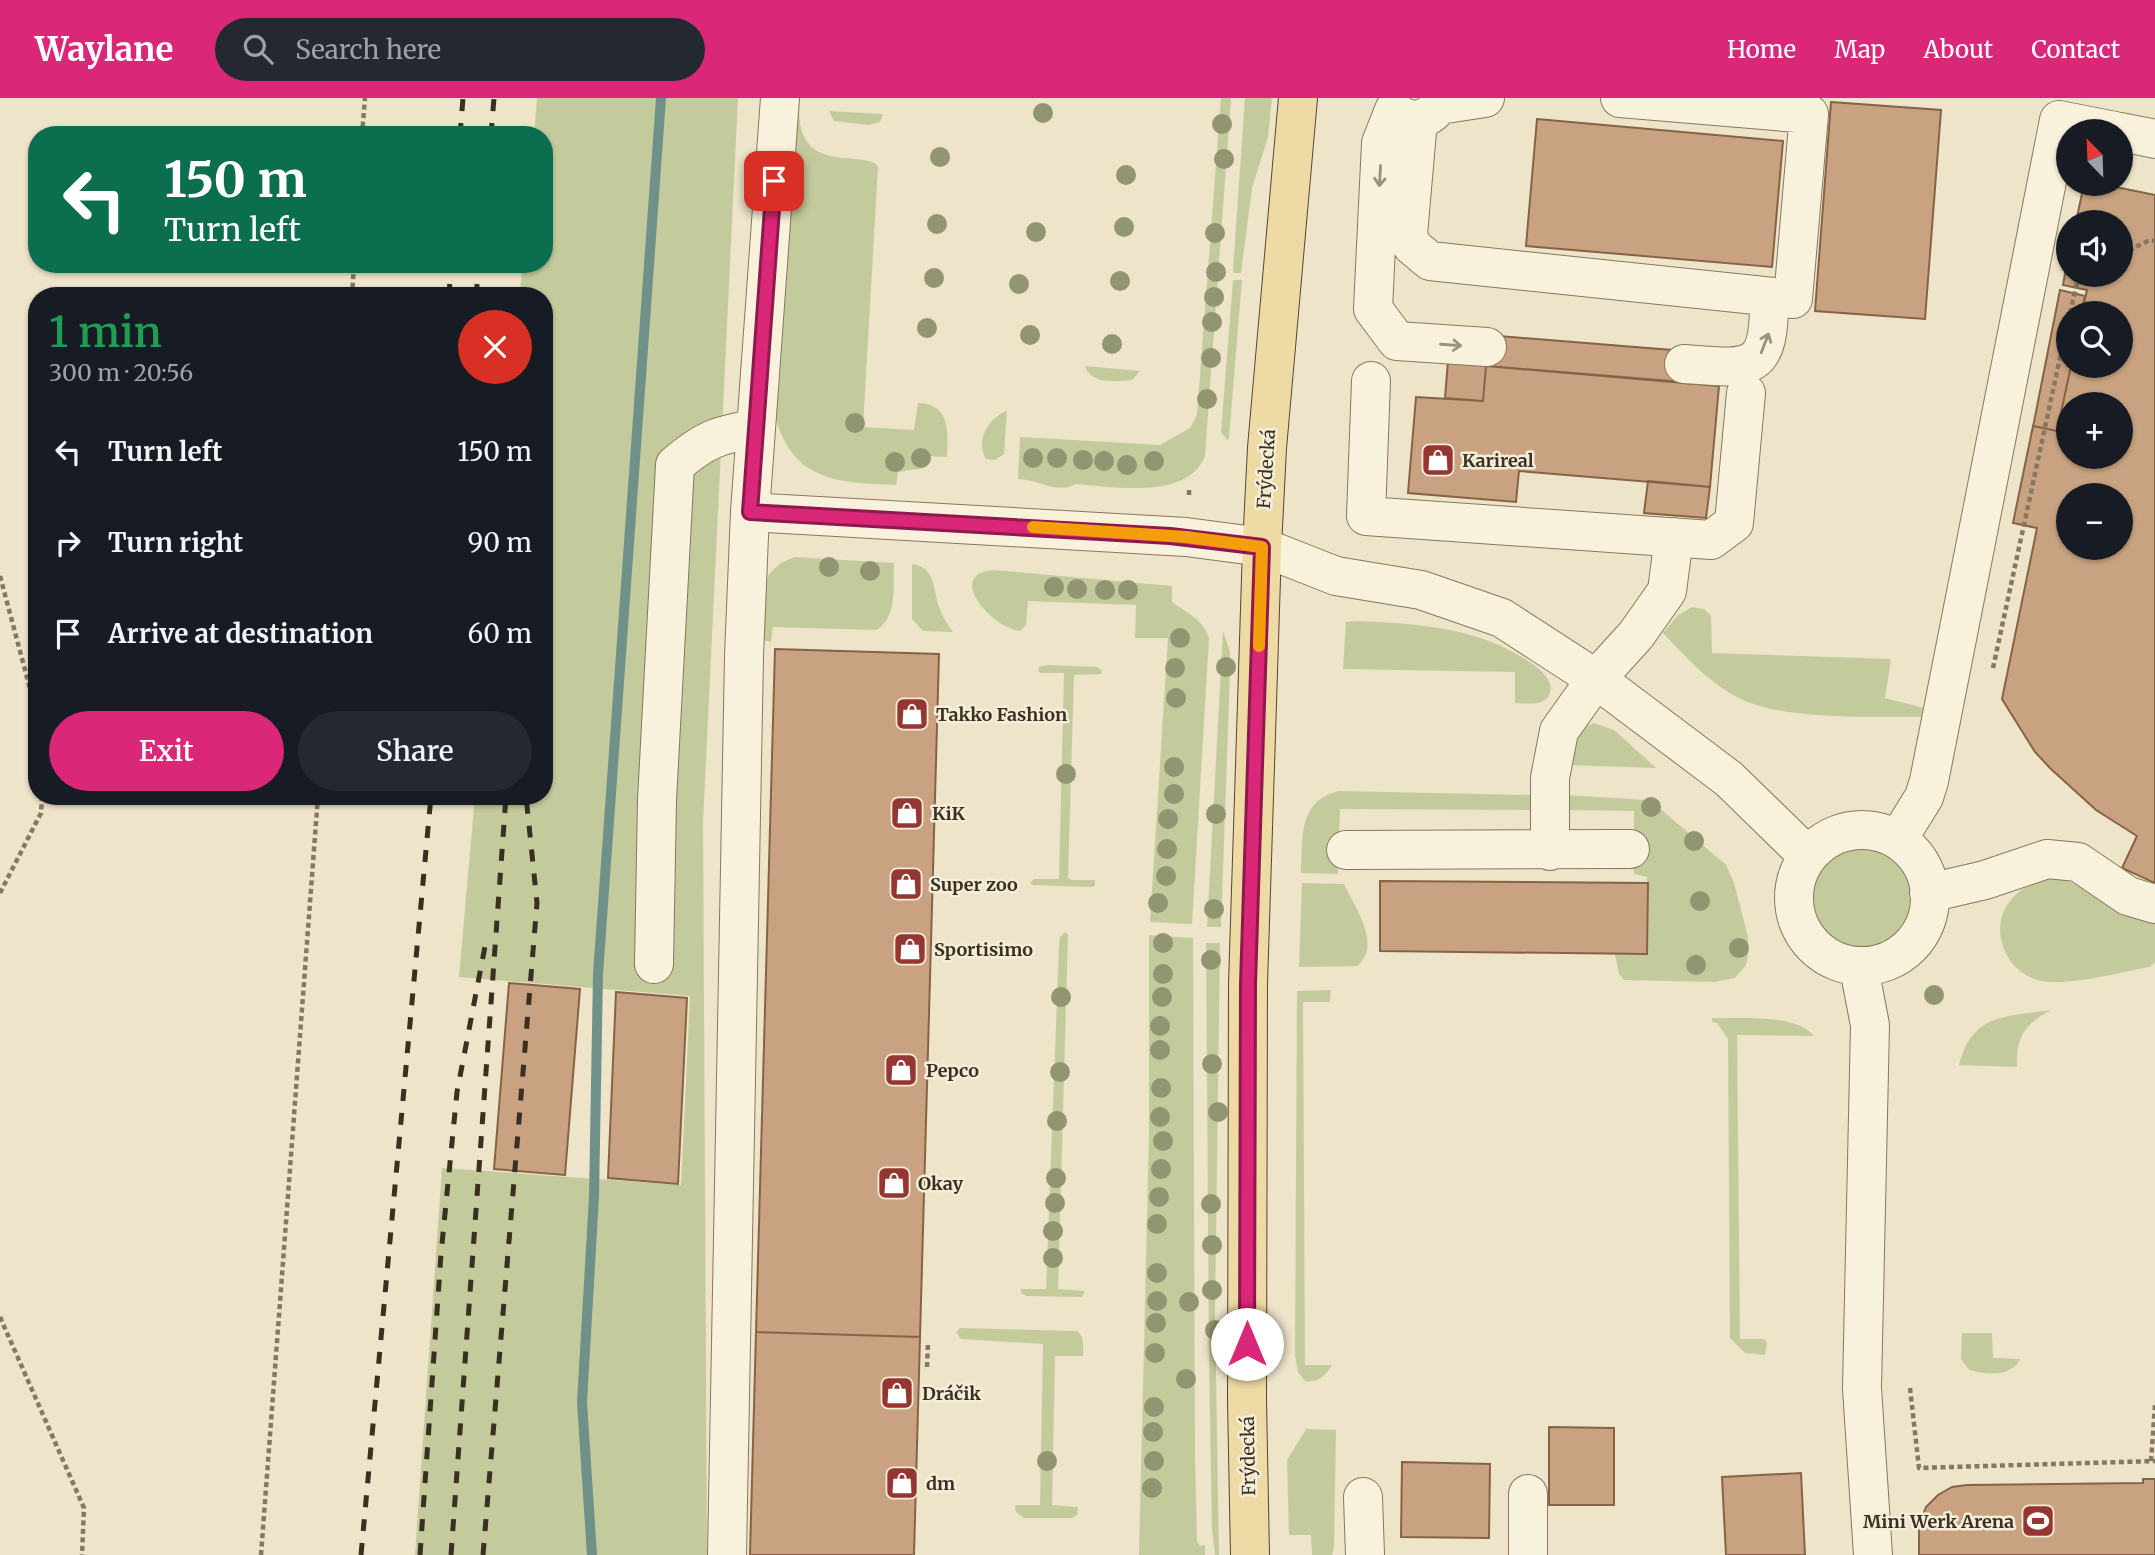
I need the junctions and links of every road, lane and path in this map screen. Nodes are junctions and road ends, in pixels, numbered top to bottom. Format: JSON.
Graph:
{"nodes":[{"id":1,"x":365,"y":98,"type":"edge"},
{"id":2,"x":780,"y":98,"type":"edge"},
{"id":3,"x":1298,"y":98,"type":"edge"},
{"id":4,"x":1485,"y":98,"type":"edge"},
{"id":5,"x":1620,"y":98,"type":"edge"},
{"id":6,"x":1416,"y":106,"type":"edge"},
{"id":7,"x":363,"y":126,"type":"edge"},
{"id":8,"x":2133,"y":134,"type":"edge"},
{"id":9,"x":2056,"y":135,"type":"edge"},
{"id":10,"x":2155,"y":139,"type":"edge"},
{"id":11,"x":2155,"y":241,"type":"edge"},
{"id":12,"x":2133,"y":248,"type":"edge"},
{"id":13,"x":1769,"y":298,"type":"junction"},
{"id":14,"x":1487,"y":347,"type":"dead end"},
{"id":15,"x":1684,"y":364,"type":"dead end"},
{"id":16,"x":2056,"y":377,"type":"edge"},
{"id":17,"x":1371,"y":382,"type":"dead end"},
{"id":18,"x":1746,"y":393,"type":"dead end"},
{"id":19,"x":756,"y":429,"type":"junction"},
{"id":20,"x":1189,"y":487,"type":"dead end"},
{"id":21,"x":1189,"y":495,"type":"dead end"},
{"id":22,"x":750,"y":512,"type":"junction"},
{"id":23,"x":1674,"y":537,"type":"junction"},
{"id":24,"x":1262,"y":547,"type":"junction"},
{"id":25,"x":0,"y":576,"type":"edge"},
{"id":26,"x":1992,"y":674,"type":"dead end"},
{"id":27,"x":1596,"y":679,"type":"junction"},
{"id":28,"x":28,"y":681,"type":"edge"},
{"id":29,"x":41,"y":805,"type":"edge"},
{"id":30,"x":317,"y":805,"type":"edge"},
{"id":31,"x":1898,"y":839,"type":"junction"},
{"id":32,"x":1630,"y":849,"type":"dead end"},
{"id":33,"x":1346,"y":850,"type":"dead end"},
{"id":34,"x":1550,"y":851,"type":"junction"},
{"id":35,"x":1808,"y":856,"type":"junction"},
{"id":36,"x":1930,"y":892,"type":"junction"},
{"id":37,"x":0,"y":894,"type":"edge"},
{"id":38,"x":2155,"y":904,"type":"edge"},
{"id":39,"x":654,"y":964,"type":"dead end"},
{"id":40,"x":1859,"y":968,"type":"junction"},
{"id":41,"x":0,"y":1317,"type":"edge"},
{"id":42,"x":928,"y":1342,"type":"dead end"},
{"id":43,"x":927,"y":1367,"type":"dead end"},
{"id":44,"x":1910,"y":1388,"type":"dead end"},
{"id":45,"x":2155,"y":1405,"type":"edge"},
{"id":46,"x":2153,"y":1461,"type":"edge"},
{"id":47,"x":1528,"y":1494,"type":"dead end"},
{"id":48,"x":1363,"y":1497,"type":"dead end"},
{"id":49,"x":82,"y":1555,"type":"edge"},
{"id":50,"x":261,"y":1555,"type":"edge"},
{"id":51,"x":727,"y":1555,"type":"edge"},
{"id":52,"x":1250,"y":1555,"type":"edge"},
{"id":53,"x":1365,"y":1555,"type":"edge"},
{"id":54,"x":1528,"y":1555,"type":"edge"},
{"id":55,"x":1873,"y":1555,"type":"edge"}],
"edges":[{"from":1,"to":7,"type":"path"},
{"from":2,"to":19,"type":"lane"},
{"from":3,"to":24,"type":"main road","name":"Frýdecká"},
{"from":4,"to":6,"type":"lane"},
{"from":5,"to":13,"type":"lane"},
{"from":6,"to":13,"type":"lane"},
{"from":6,"to":14,"type":"lane","one_way":true},
{"from":8,"to":10,"type":"lane"},
{"from":9,"to":31,"type":"lane"},
{"from":11,"to":12,"type":"path"},
{"from":15,"to":13,"type":"lane","one_way":true},
{"from":16,"to":26,"type":"path"},
{"from":17,"to":23,"type":"lane"},
{"from":18,"to":23,"type":"lane"},
{"from":19,"to":22,"type":"lane"},
{"from":19,"to":39,"type":"lane"},
{"from":20,"to":21,"type":"path"},
{"from":22,"to":24,"type":"lane"},
{"from":22,"to":51,"type":"lane"},
{"from":23,"to":27,"type":"lane"},
{"from":24,"to":27,"type":"lane"},
{"from":24,"to":52,"type":"main road","name":"Frýdecká"},
{"from":25,"to":28,"type":"path"},
{"from":27,"to":34,"type":"lane"},
{"from":27,"to":35,"type":"lane"},
{"from":29,"to":37,"type":"path"},
{"from":30,"to":50,"type":"path"},
{"from":31,"to":35,"type":"lane"},
{"from":31,"to":36,"type":"lane"},
{"from":32,"to":34,"type":"lane"},
{"from":33,"to":34,"type":"lane"},
{"from":35,"to":40,"type":"lane"},
{"from":36,"to":38,"type":"lane"},
{"from":36,"to":40,"type":"lane"},
{"from":40,"to":55,"type":"lane"},
{"from":41,"to":49,"type":"path"},
{"from":42,"to":43,"type":"path"},
{"from":44,"to":46,"type":"path"},
{"from":45,"to":46,"type":"path"},
{"from":47,"to":54,"type":"lane"},
{"from":48,"to":53,"type":"lane"}]}
